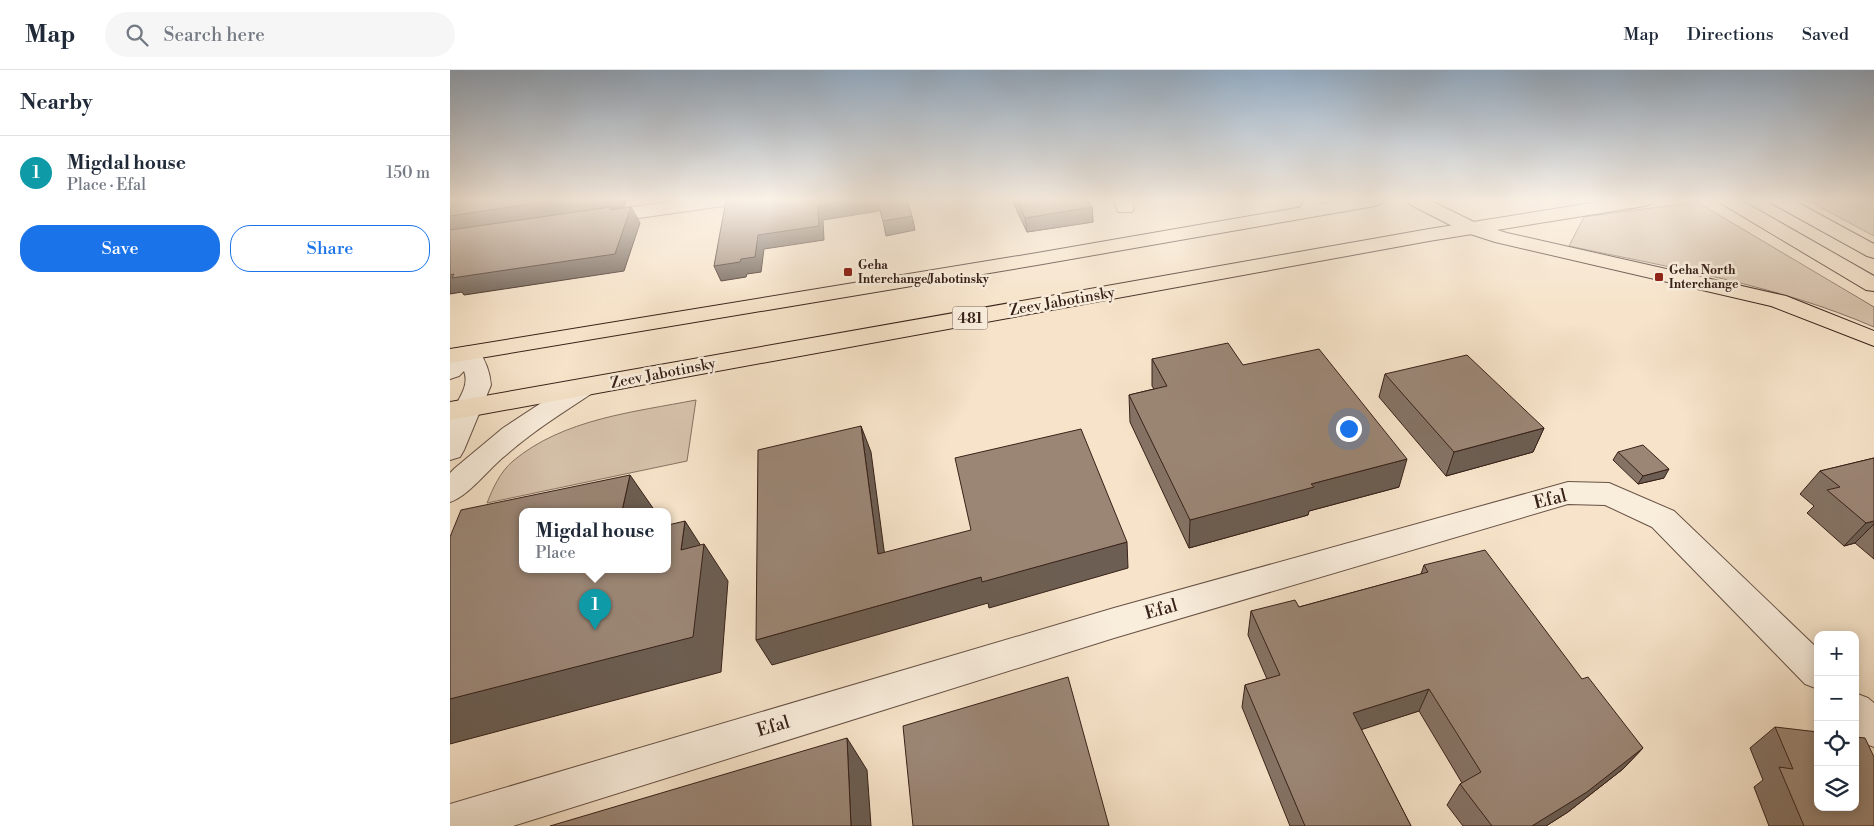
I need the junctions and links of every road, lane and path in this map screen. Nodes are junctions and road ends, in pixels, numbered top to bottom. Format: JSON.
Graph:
{"nodes":[{"id":1,"x":1160,"y":235,"type":"edge"},
{"id":2,"x":1431,"y":235,"type":"edge"},
{"id":3,"x":1497,"y":235,"type":"edge"},
{"id":4,"x":1789,"y":235,"type":"edge"},
{"id":5,"x":1843,"y":235,"type":"edge"},
{"id":6,"x":1874,"y":252,"type":"edge"},
{"id":7,"x":1874,"y":285,"type":"edge"},
{"id":8,"x":1874,"y":339,"type":"edge"},
{"id":9,"x":460,"y":355,"type":"edge"},
{"id":10,"x":450,"y":371,"type":"edge"},
{"id":11,"x":582,"y":388,"type":"junction"},
{"id":12,"x":460,"y":410,"type":"edge"},
{"id":13,"x":450,"y":450,"type":"edge"},
{"id":14,"x":450,"y":491,"type":"edge"},
{"id":15,"x":1814,"y":669,"type":"edge"},
{"id":16,"x":1859,"y":714,"type":"edge"},
{"id":17,"x":1874,"y":729,"type":"edge"},
{"id":18,"x":450,"y":825,"type":"edge"}],
"edges":[{"from":1,"to":9,"type":"main road"},
{"from":2,"to":11,"type":"main road","name":"Zeev Jabotinsky","number":"481"},
{"from":3,"to":8,"type":"main road"},
{"from":4,"to":7,"type":"main road"},
{"from":5,"to":6,"type":"main road"},
{"from":9,"to":10,"type":"street"},
{"from":9,"to":12,"type":"street"},
{"from":11,"to":12,"type":"main road","name":"Zeev Jabotinsky","number":"481"},
{"from":11,"to":14,"type":"street"},
{"from":12,"to":13,"type":"street"},
{"from":15,"to":18,"type":"street","name":"Efal"},
{"from":16,"to":17,"type":"street"}]}
